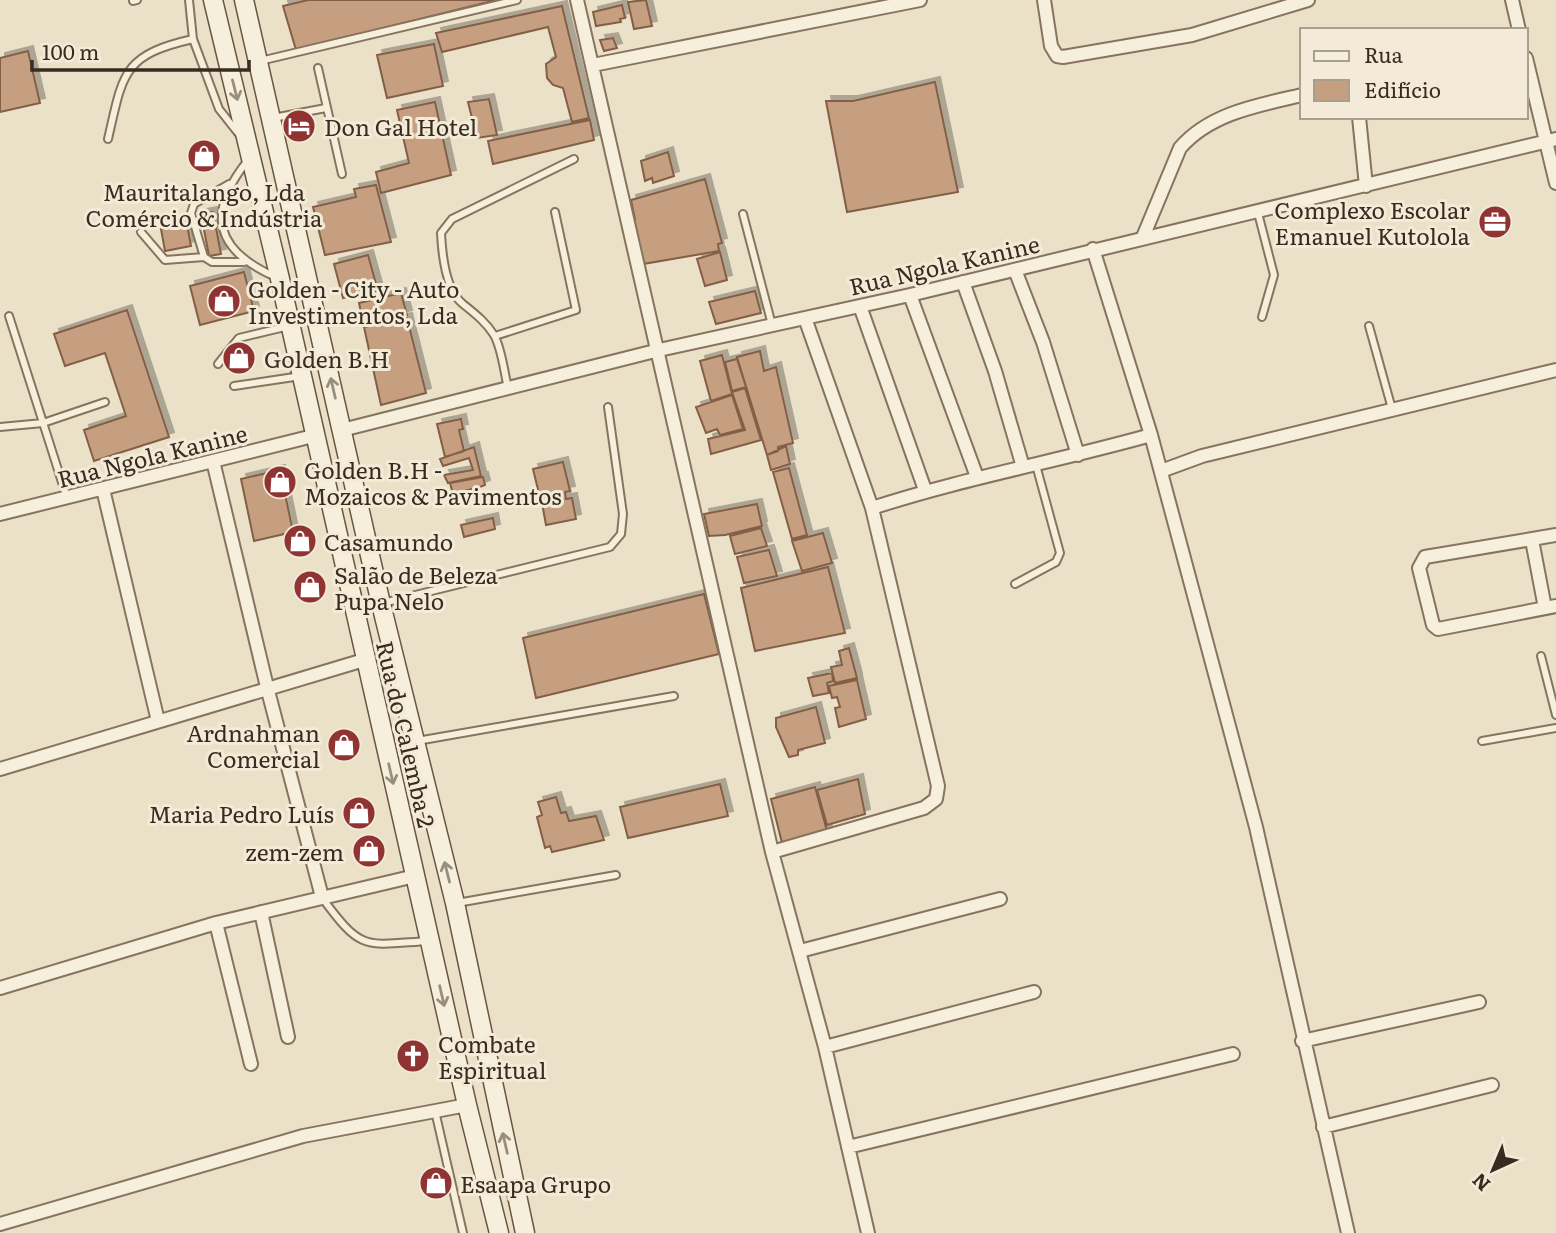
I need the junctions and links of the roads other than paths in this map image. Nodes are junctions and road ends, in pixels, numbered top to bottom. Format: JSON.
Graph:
{"nodes":[{"id":1,"x":189,"y":0,"type":"edge"},
{"id":2,"x":214,"y":0,"type":"edge"},
{"id":3,"x":517,"y":0,"type":"edge"},
{"id":4,"x":577,"y":0,"type":"edge"},
{"id":5,"x":920,"y":0,"type":"edge"},
{"id":6,"x":1044,"y":0,"type":"edge"},
{"id":7,"x":1308,"y":0,"type":"edge"},
{"id":8,"x":1512,"y":0,"type":"edge"},
{"id":9,"x":245,"y":2,"type":"edge"},
{"id":10,"x":1519,"y":28,"type":"edge"},
{"id":11,"x":193,"y":39,"type":"junction"},
{"id":12,"x":260,"y":61,"type":"junction"},
{"id":13,"x":593,"y":65,"type":"junction"},
{"id":14,"x":1528,"y":65,"type":"edge"},
{"id":15,"x":318,"y":68,"type":"dead end"},
{"id":16,"x":1300,"y":95,"type":"edge"},
{"id":17,"x":326,"y":108,"type":"junction"},
{"id":18,"x":270,"y":119,"type":"junction"},
{"id":19,"x":1359,"y":119,"type":"edge"},
{"id":20,"x":108,"y":139,"type":"dead end"},
{"id":21,"x":1551,"y":140,"type":"edge"},
{"id":22,"x":250,"y":151,"type":"junction"},
{"id":23,"x":574,"y":159,"type":"dead end"},
{"id":24,"x":342,"y":174,"type":"dead end"},
{"id":25,"x":231,"y":183,"type":"junction"},
{"id":26,"x":1556,"y":183,"type":"edge"},
{"id":27,"x":1366,"y":186,"type":"junction"},
{"id":28,"x":555,"y":212,"type":"dead end"},
{"id":29,"x":1258,"y":213,"type":"junction"},
{"id":30,"x":743,"y":214,"type":"dead end"},
{"id":31,"x":141,"y":232,"type":"dead end"},
{"id":32,"x":1143,"y":237,"type":"junction"},
{"id":33,"x":1093,"y":249,"type":"junction"},
{"id":34,"x":204,"y":257,"type":"junction"},
{"id":35,"x":244,"y":262,"type":"junction"},
{"id":36,"x":1015,"y":270,"type":"junction"},
{"id":37,"x":280,"y":279,"type":"junction"},
{"id":38,"x":963,"y":282,"type":"junction"},
{"id":39,"x":910,"y":295,"type":"junction"},
{"id":40,"x":860,"y":306,"type":"junction"},
{"id":41,"x":9,"y":316,"type":"dead end"},
{"id":42,"x":1262,"y":317,"type":"dead end"},
{"id":43,"x":805,"y":318,"type":"junction"},
{"id":44,"x":290,"y":325,"type":"junction"},
{"id":45,"x":772,"y":325,"type":"junction"},
{"id":46,"x":1369,"y":327,"type":"dead end"},
{"id":47,"x":495,"y":336,"type":"junction"},
{"id":48,"x":659,"y":350,"type":"junction"},
{"id":49,"x":218,"y":364,"type":"dead end"},
{"id":50,"x":1556,"y":370,"type":"edge"},
{"id":51,"x":301,"y":376,"type":"junction"},
{"id":52,"x":234,"y":386,"type":"dead end"},
{"id":53,"x":508,"y":388,"type":"junction"},
{"id":54,"x":105,"y":402,"type":"dead end"},
{"id":55,"x":608,"y":407,"type":"dead end"},
{"id":56,"x":1392,"y":411,"type":"junction"},
{"id":57,"x":43,"y":422,"type":"junction"},
{"id":58,"x":0,"y":427,"type":"edge"},
{"id":59,"x":342,"y":430,"type":"junction"},
{"id":60,"x":1152,"y":435,"type":"junction"},
{"id":61,"x":313,"y":436,"type":"junction"},
{"id":62,"x":1078,"y":455,"type":"junction"},
{"id":63,"x":213,"y":461,"type":"junction"},
{"id":64,"x":1030,"y":466,"type":"junction"},
{"id":65,"x":1161,"y":471,"type":"junction"},
{"id":66,"x":977,"y":477,"type":"junction"},
{"id":67,"x":103,"y":489,"type":"junction"},
{"id":68,"x":925,"y":491,"type":"junction"},
{"id":69,"x":67,"y":498,"type":"junction"},
{"id":70,"x":872,"y":508,"type":"junction"},
{"id":71,"x":0,"y":514,"type":"edge"},
{"id":72,"x":1556,"y":535,"type":"edge"},
{"id":73,"x":1532,"y":540,"type":"junction"},
{"id":74,"x":1015,"y":584,"type":"dead end"},
{"id":75,"x":381,"y":604,"type":"junction"},
{"id":76,"x":1550,"y":607,"type":"edge"},
{"id":77,"x":1541,"y":656,"type":"dead end"},
{"id":78,"x":365,"y":660,"type":"junction"},
{"id":79,"x":267,"y":687,"type":"junction"},
{"id":80,"x":674,"y":696,"type":"dead end"},
{"id":81,"x":1556,"y":715,"type":"edge"},
{"id":82,"x":158,"y":721,"type":"junction"},
{"id":83,"x":1556,"y":728,"type":"edge"},
{"id":84,"x":415,"y":741,"type":"junction"},
{"id":85,"x":1482,"y":741,"type":"dead end"},
{"id":86,"x":0,"y":769,"type":"edge"},
{"id":87,"x":772,"y":852,"type":"junction"},
{"id":88,"x":616,"y":875,"type":"dead end"},
{"id":89,"x":415,"y":876,"type":"junction"},
{"id":90,"x":322,"y":897,"type":"junction"},
{"id":91,"x":1000,"y":899,"type":"dead end"},
{"id":92,"x":455,"y":903,"type":"junction"},
{"id":93,"x":261,"y":912,"type":"junction"},
{"id":94,"x":216,"y":923,"type":"junction"},
{"id":95,"x":430,"y":941,"type":"junction"},
{"id":96,"x":800,"y":951,"type":"junction"},
{"id":97,"x":0,"y":988,"type":"edge"},
{"id":98,"x":1034,"y":992,"type":"dead end"},
{"id":99,"x":1479,"y":1002,"type":"dead end"},
{"id":100,"x":288,"y":1037,"type":"dead end"},
{"id":101,"x":1302,"y":1041,"type":"junction"},
{"id":102,"x":825,"y":1047,"type":"junction"},
{"id":103,"x":1233,"y":1054,"type":"dead end"},
{"id":104,"x":251,"y":1064,"type":"dead end"},
{"id":105,"x":1492,"y":1085,"type":"dead end"},
{"id":106,"x":467,"y":1105,"type":"junction"},
{"id":107,"x":435,"y":1111,"type":"junction"},
{"id":108,"x":1323,"y":1127,"type":"junction"},
{"id":109,"x":848,"y":1147,"type":"junction"},
{"id":110,"x":0,"y":1224,"type":"edge"},
{"id":111,"x":463,"y":1233,"type":"edge"},
{"id":112,"x":499,"y":1233,"type":"edge"},
{"id":113,"x":525,"y":1233,"type":"edge"},
{"id":114,"x":868,"y":1233,"type":"edge"},
{"id":115,"x":1348,"y":1233,"type":"edge"}],
"edges":[{"from":1,"to":11,"type":"lane"},
{"from":2,"to":22,"type":"main road","name":"Rua do Calemba 2","one_way":true},
{"from":3,"to":12,"type":"lane"},
{"from":4,"to":13,"type":"street"},
{"from":5,"to":13,"type":"street"},
{"from":6,"to":7,"type":"street"},
{"from":8,"to":10,"type":"street"},
{"from":9,"to":12,"type":"main road","name":"Rua do Calemba 2"},
{"from":11,"to":20,"type":"lane"},
{"from":11,"to":22,"type":"lane"},
{"from":12,"to":18,"type":"main road","name":"Rua do Calemba 2"},
{"from":13,"to":48,"type":"street"},
{"from":14,"to":21,"type":"street"},
{"from":15,"to":17,"type":"lane"},
{"from":16,"to":32,"type":"street"},
{"from":17,"to":18,"type":"lane"},
{"from":17,"to":24,"type":"lane"},
{"from":59,"to":18,"type":"main road","name":"Rua do Calemba 2","one_way":true},
{"from":19,"to":27,"type":"street"},
{"from":21,"to":26,"type":"street"},
{"from":21,"to":27,"type":"street","name":"Rua Ngola Kanine"},
{"from":22,"to":25,"type":"lane"},
{"from":22,"to":37,"type":"main road","name":"Rua do Calemba 2"},
{"from":23,"to":47,"type":"lane"},
{"from":25,"to":34,"type":"lane"},
{"from":25,"to":35,"type":"lane"},
{"from":27,"to":29,"type":"street","name":"Rua Ngola Kanine"},
{"from":28,"to":47,"type":"lane"},
{"from":29,"to":32,"type":"street","name":"Rua Ngola Kanine"},
{"from":29,"to":42,"type":"lane"},
{"from":30,"to":45,"type":"lane"},
{"from":31,"to":34,"type":"lane"},
{"from":32,"to":33,"type":"street","name":"Rua Ngola Kanine"},
{"from":33,"to":36,"type":"street","name":"Rua Ngola Kanine"},
{"from":33,"to":60,"type":"street"},
{"from":34,"to":35,"type":"lane"},
{"from":35,"to":37,"type":"lane"},
{"from":36,"to":38,"type":"street","name":"Rua Ngola Kanine"},
{"from":36,"to":62,"type":"street"},
{"from":37,"to":44,"type":"main road","name":"Rua do Calemba 2"},
{"from":38,"to":39,"type":"street","name":"Rua Ngola Kanine"},
{"from":38,"to":64,"type":"street"},
{"from":39,"to":40,"type":"street","name":"Rua Ngola Kanine"},
{"from":39,"to":66,"type":"street"},
{"from":40,"to":43,"type":"street","name":"Rua Ngola Kanine"},
{"from":40,"to":68,"type":"street"},
{"from":41,"to":57,"type":"lane"},
{"from":43,"to":45,"type":"street","name":"Rua Ngola Kanine"},
{"from":43,"to":70,"type":"street"},
{"from":44,"to":49,"type":"lane"},
{"from":44,"to":51,"type":"main road","name":"Rua do Calemba 2"},
{"from":45,"to":48,"type":"street","name":"Rua Ngola Kanine"},
{"from":46,"to":56,"type":"lane"},
{"from":47,"to":53,"type":"lane"},
{"from":48,"to":53,"type":"street","name":"Rua Ngola Kanine"},
{"from":48,"to":87,"type":"street"},
{"from":50,"to":56,"type":"street"},
{"from":51,"to":52,"type":"lane"},
{"from":51,"to":61,"type":"main road","name":"Rua do Calemba 2"},
{"from":53,"to":59,"type":"street","name":"Rua Ngola Kanine"},
{"from":54,"to":57,"type":"lane"},
{"from":55,"to":75,"type":"lane"},
{"from":56,"to":65,"type":"street"},
{"from":57,"to":58,"type":"lane"},
{"from":57,"to":69,"type":"lane"},
{"from":59,"to":75,"type":"main road","name":"Rua do Calemba 2"},
{"from":60,"to":62,"type":"street"},
{"from":60,"to":65,"type":"street"},
{"from":61,"to":63,"type":"street","name":"Rua Ngola Kanine"},
{"from":61,"to":78,"type":"main road","name":"Rua do Calemba 2"},
{"from":62,"to":64,"type":"street"},
{"from":63,"to":67,"type":"street","name":"Rua Ngola Kanine"},
{"from":63,"to":79,"type":"street"},
{"from":64,"to":66,"type":"street"},
{"from":64,"to":74,"type":"lane"},
{"from":65,"to":101,"type":"street"},
{"from":66,"to":68,"type":"street"},
{"from":67,"to":69,"type":"street","name":"Rua Ngola Kanine"},
{"from":67,"to":82,"type":"street"},
{"from":68,"to":70,"type":"street"},
{"from":69,"to":71,"type":"street","name":"Rua Ngola Kanine"},
{"from":70,"to":87,"type":"street"},
{"from":72,"to":73,"type":"street"},
{"from":73,"to":76,"type":"street"},
{"from":73,"to":76,"type":"street"},
{"from":75,"to":84,"type":"main road","name":"Rua do Calemba 2"},
{"from":77,"to":81,"type":"lane"},
{"from":78,"to":79,"type":"street"},
{"from":78,"to":89,"type":"main road","name":"Rua do Calemba 2","one_way":true},
{"from":79,"to":82,"type":"street"},
{"from":79,"to":90,"type":"street"},
{"from":80,"to":84,"type":"lane"},
{"from":82,"to":86,"type":"street"},
{"from":83,"to":85,"type":"lane"},
{"from":92,"to":84,"type":"main road","name":"Rua do Calemba 2","one_way":true},
{"from":87,"to":96,"type":"street"},
{"from":88,"to":92,"type":"lane"},
{"from":89,"to":90,"type":"street"},
{"from":89,"to":95,"type":"main road","name":"Rua do Calemba 2"},
{"from":90,"to":93,"type":"street"},
{"from":90,"to":95,"type":"lane"},
{"from":91,"to":96,"type":"street"},
{"from":113,"to":92,"type":"main road","name":"Rua do Calemba 2","one_way":true},
{"from":93,"to":94,"type":"street"},
{"from":93,"to":100,"type":"street"},
{"from":94,"to":97,"type":"street"},
{"from":94,"to":104,"type":"street"},
{"from":95,"to":106,"type":"main road","name":"Rua do Calemba 2","one_way":true},
{"from":96,"to":102,"type":"street"},
{"from":98,"to":102,"type":"street"},
{"from":99,"to":101,"type":"street"},
{"from":101,"to":108,"type":"street"},
{"from":102,"to":109,"type":"street"},
{"from":103,"to":109,"type":"street"},
{"from":105,"to":108,"type":"street"},
{"from":106,"to":107,"type":"street"},
{"from":106,"to":112,"type":"main road","name":"Rua do Calemba 2"},
{"from":107,"to":110,"type":"street"},
{"from":107,"to":111,"type":"lane"},
{"from":108,"to":115,"type":"street"},
{"from":109,"to":114,"type":"street"}]}
